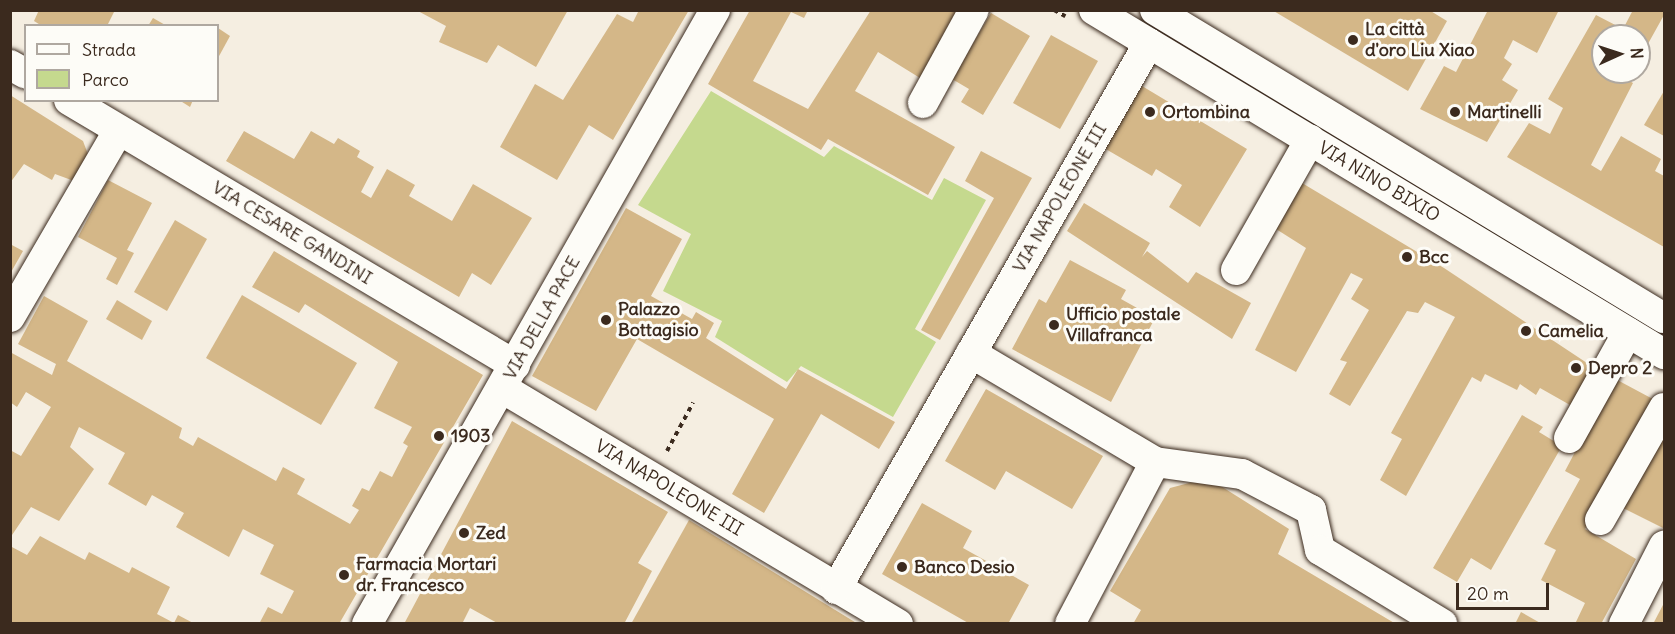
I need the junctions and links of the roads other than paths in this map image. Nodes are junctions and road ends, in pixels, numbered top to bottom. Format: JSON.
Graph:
{"nodes":[{"id":1,"x":715,"y":10,"type":"edge"},
{"id":2,"x":974,"y":10,"type":"edge"},
{"id":3,"x":1094,"y":10,"type":"edge"},
{"id":4,"x":1155,"y":10,"type":"edge"},
{"id":5,"x":1149,"y":44,"type":"junction"},
{"id":6,"x":10,"y":65,"type":"edge"},
{"id":7,"x":24,"y":73,"type":"edge"},
{"id":8,"x":72,"y":102,"type":"edge"},
{"id":9,"x":923,"y":103,"type":"dead end"},
{"id":10,"x":118,"y":130,"type":"junction"},
{"id":11,"x":1310,"y":140,"type":"junction"},
{"id":12,"x":1236,"y":270,"type":"dead end"},
{"id":13,"x":10,"y":317,"type":"edge"},
{"id":14,"x":1665,"y":318,"type":"edge"},
{"id":15,"x":1628,"y":332,"type":"junction"},
{"id":16,"x":971,"y":353,"type":"junction"},
{"id":17,"x":1665,"y":354,"type":"edge"},
{"id":18,"x":509,"y":376,"type":"junction"},
{"id":19,"x":1665,"y":408,"type":"edge"},
{"id":20,"x":1569,"y":438,"type":"dead end"},
{"id":21,"x":1155,"y":462,"type":"junction"},
{"id":22,"x":1600,"y":520,"type":"dead end"},
{"id":23,"x":1665,"y":546,"type":"edge"},
{"id":24,"x":836,"y":589,"type":"junction"},
{"id":25,"x":367,"y":624,"type":"edge"},
{"id":26,"x":898,"y":624,"type":"edge"},
{"id":27,"x":1070,"y":624,"type":"edge"},
{"id":28,"x":1442,"y":624,"type":"edge"},
{"id":29,"x":1624,"y":624,"type":"edge"}],
"edges":[{"from":1,"to":18,"type":"street","name":"VIA DELLA PACE"},
{"from":2,"to":9,"type":"street"},
{"from":3,"to":5,"type":"street","name":"VIA NINO BIXIO"},
{"from":4,"to":14,"type":"street","name":"VIA NINO BIXIO"},
{"from":5,"to":11,"type":"street","name":"VIA NINO BIXIO"},
{"from":5,"to":16,"type":"street","name":"VIA NAPOLEONE III"},
{"from":6,"to":7,"type":"street"},
{"from":8,"to":10,"type":"street","name":"VIA CESARE GANDINI"},
{"from":10,"to":13,"type":"street"},
{"from":10,"to":18,"type":"street","name":"VIA CESARE GANDINI"},
{"from":11,"to":12,"type":"street"},
{"from":11,"to":15,"type":"street","name":"VIA NINO BIXIO"},
{"from":15,"to":17,"type":"street","name":"VIA NINO BIXIO"},
{"from":15,"to":20,"type":"street"},
{"from":16,"to":21,"type":"street"},
{"from":16,"to":24,"type":"street","name":"VIA NAPOLEONE III"},
{"from":18,"to":24,"type":"street","name":"VIA NAPOLEONE III"},
{"from":18,"to":25,"type":"street","name":"VIA DELLA PACE"},
{"from":19,"to":22,"type":"street"},
{"from":21,"to":27,"type":"street"},
{"from":21,"to":28,"type":"street"},
{"from":23,"to":29,"type":"street"},
{"from":24,"to":26,"type":"street","name":"VIA NAPOLEONE III"}]}
